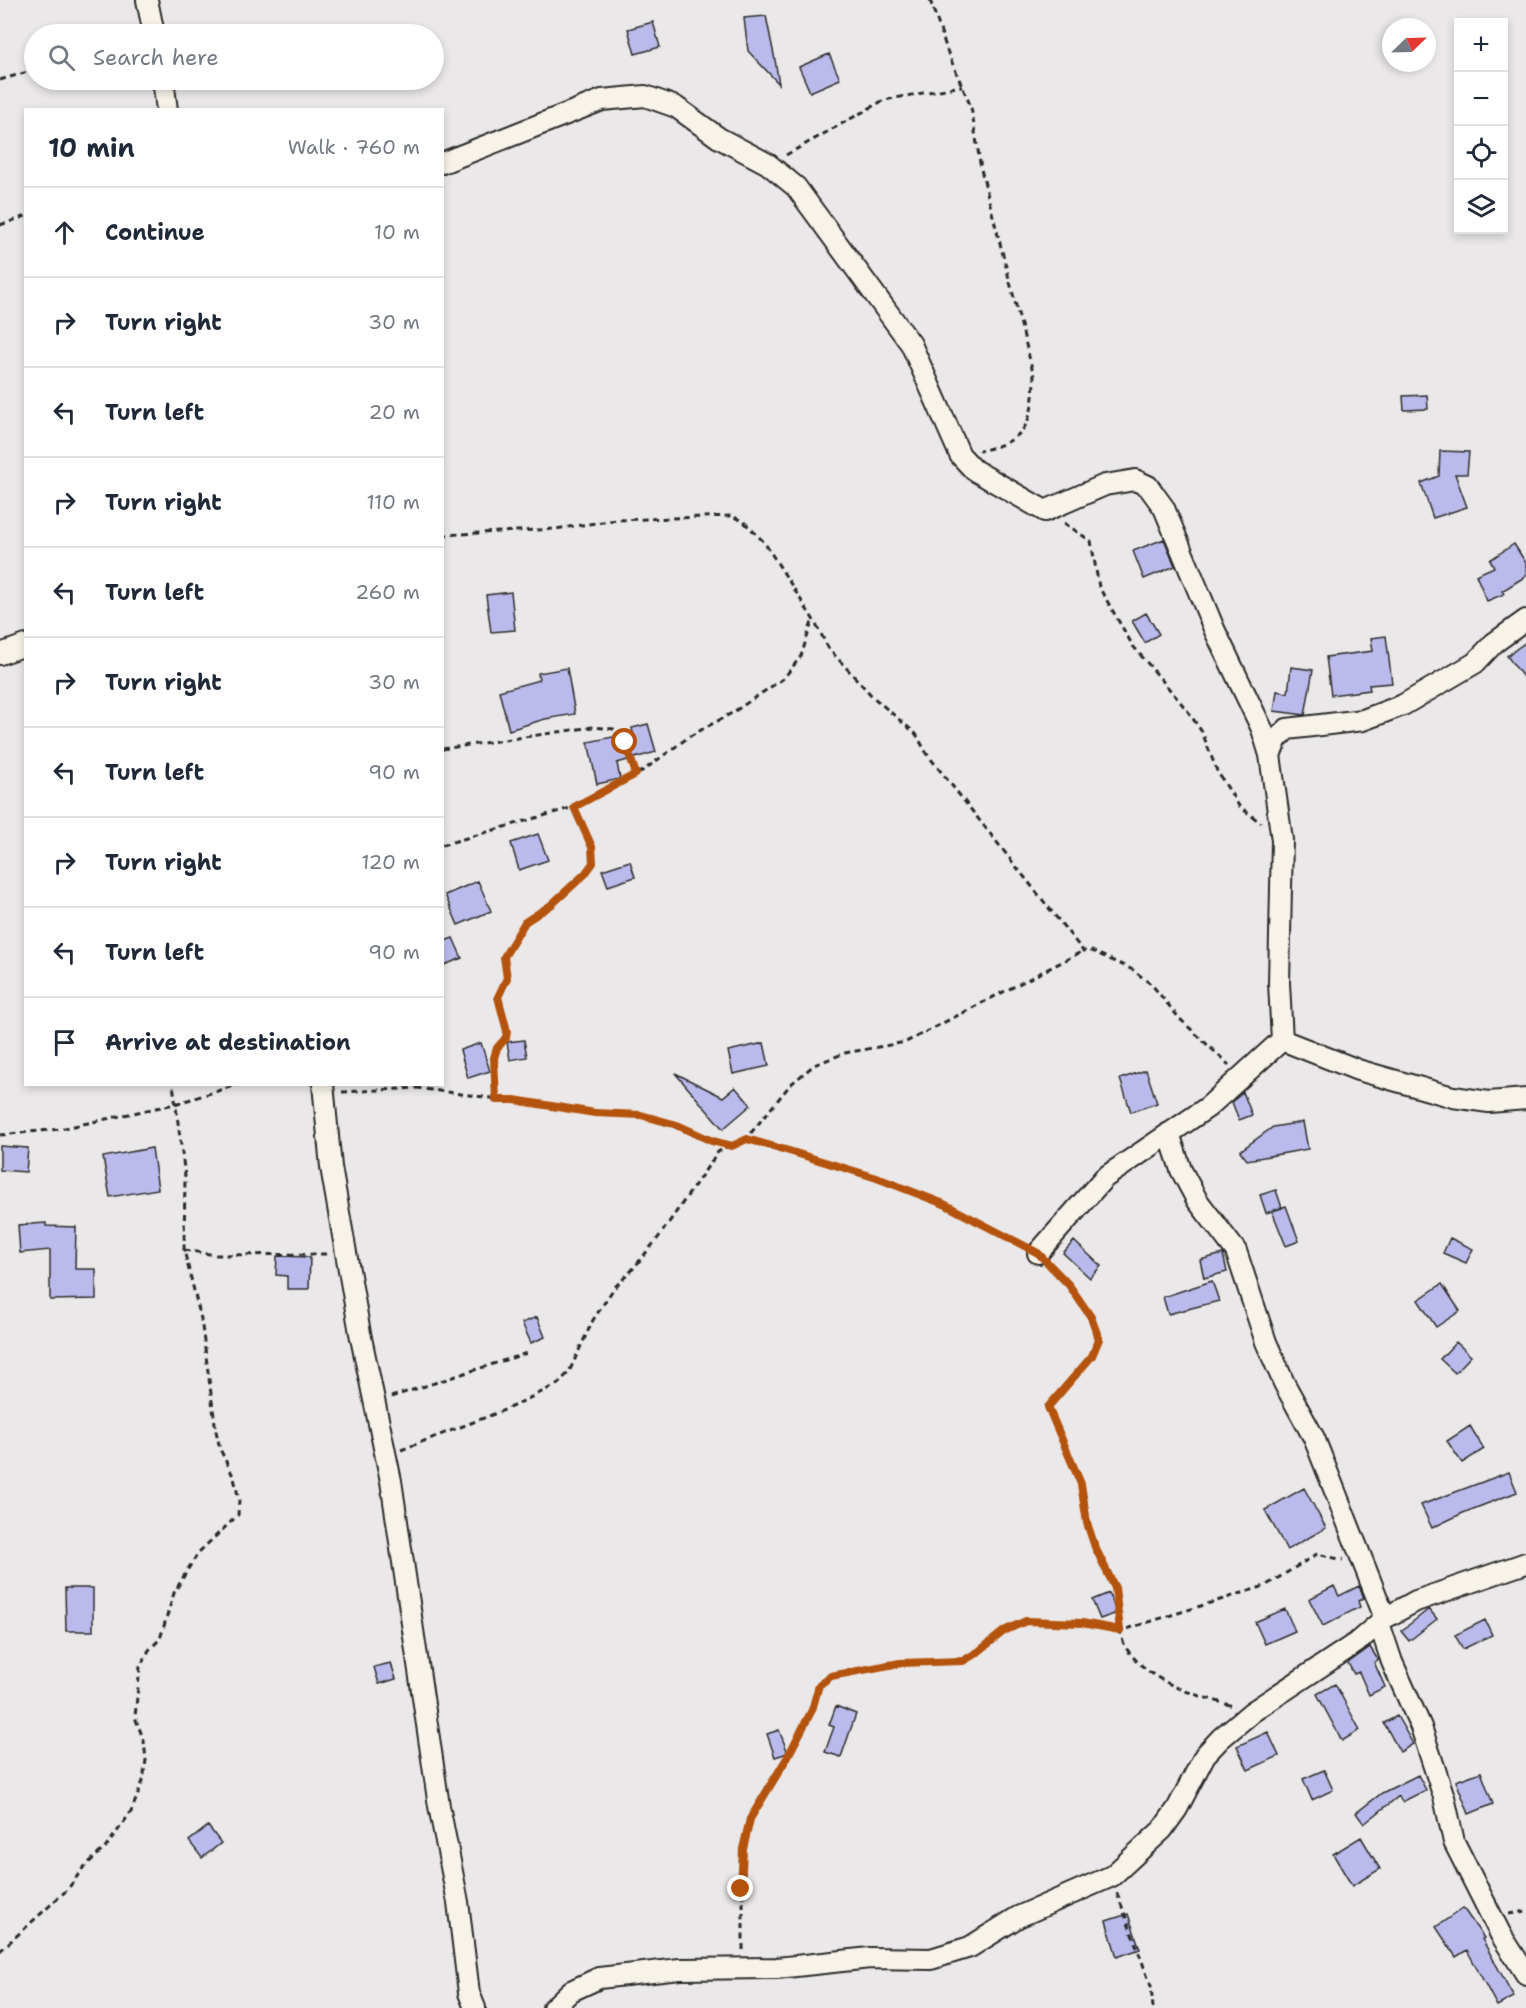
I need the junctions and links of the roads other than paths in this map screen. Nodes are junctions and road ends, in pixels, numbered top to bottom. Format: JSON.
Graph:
{"nodes":[{"id":1,"x":147,"y":0,"type":"edge"},
{"id":2,"x":152,"y":24,"type":"edge"},
{"id":3,"x":164,"y":90,"type":"edge"},
{"id":4,"x":167,"y":108,"type":"edge"},
{"id":5,"x":444,"y":162,"type":"edge"},
{"id":6,"x":1526,"y":620,"type":"edge"},
{"id":7,"x":24,"y":646,"type":"edge"},
{"id":8,"x":0,"y":654,"type":"edge"},
{"id":9,"x":1270,"y":755,"type":"junction"},
{"id":10,"x":1282,"y":1040,"type":"junction"},
{"id":11,"x":324,"y":1089,"type":"edge"},
{"id":12,"x":1526,"y":1099,"type":"edge"},
{"id":13,"x":1168,"y":1133,"type":"junction"},
{"id":14,"x":1038,"y":1253,"type":"road end"},
{"id":15,"x":1526,"y":1563,"type":"edge"},
{"id":16,"x":1382,"y":1621,"type":"junction"},
{"id":17,"x":1526,"y":1974,"type":"edge"},
{"id":18,"x":475,"y":2008,"type":"edge"},
{"id":19,"x":553,"y":2008,"type":"edge"}],
"edges":[{"from":1,"to":2,"type":"street"},
{"from":3,"to":4,"type":"street"},
{"from":5,"to":9,"type":"street"},
{"from":6,"to":9,"type":"street"},
{"from":7,"to":8,"type":"street"},
{"from":9,"to":10,"type":"street"},
{"from":10,"to":12,"type":"street"},
{"from":10,"to":13,"type":"street"},
{"from":11,"to":18,"type":"street"},
{"from":13,"to":14,"type":"street"},
{"from":13,"to":16,"type":"street"},
{"from":15,"to":16,"type":"street"},
{"from":16,"to":17,"type":"street"},
{"from":16,"to":19,"type":"street"}]}
